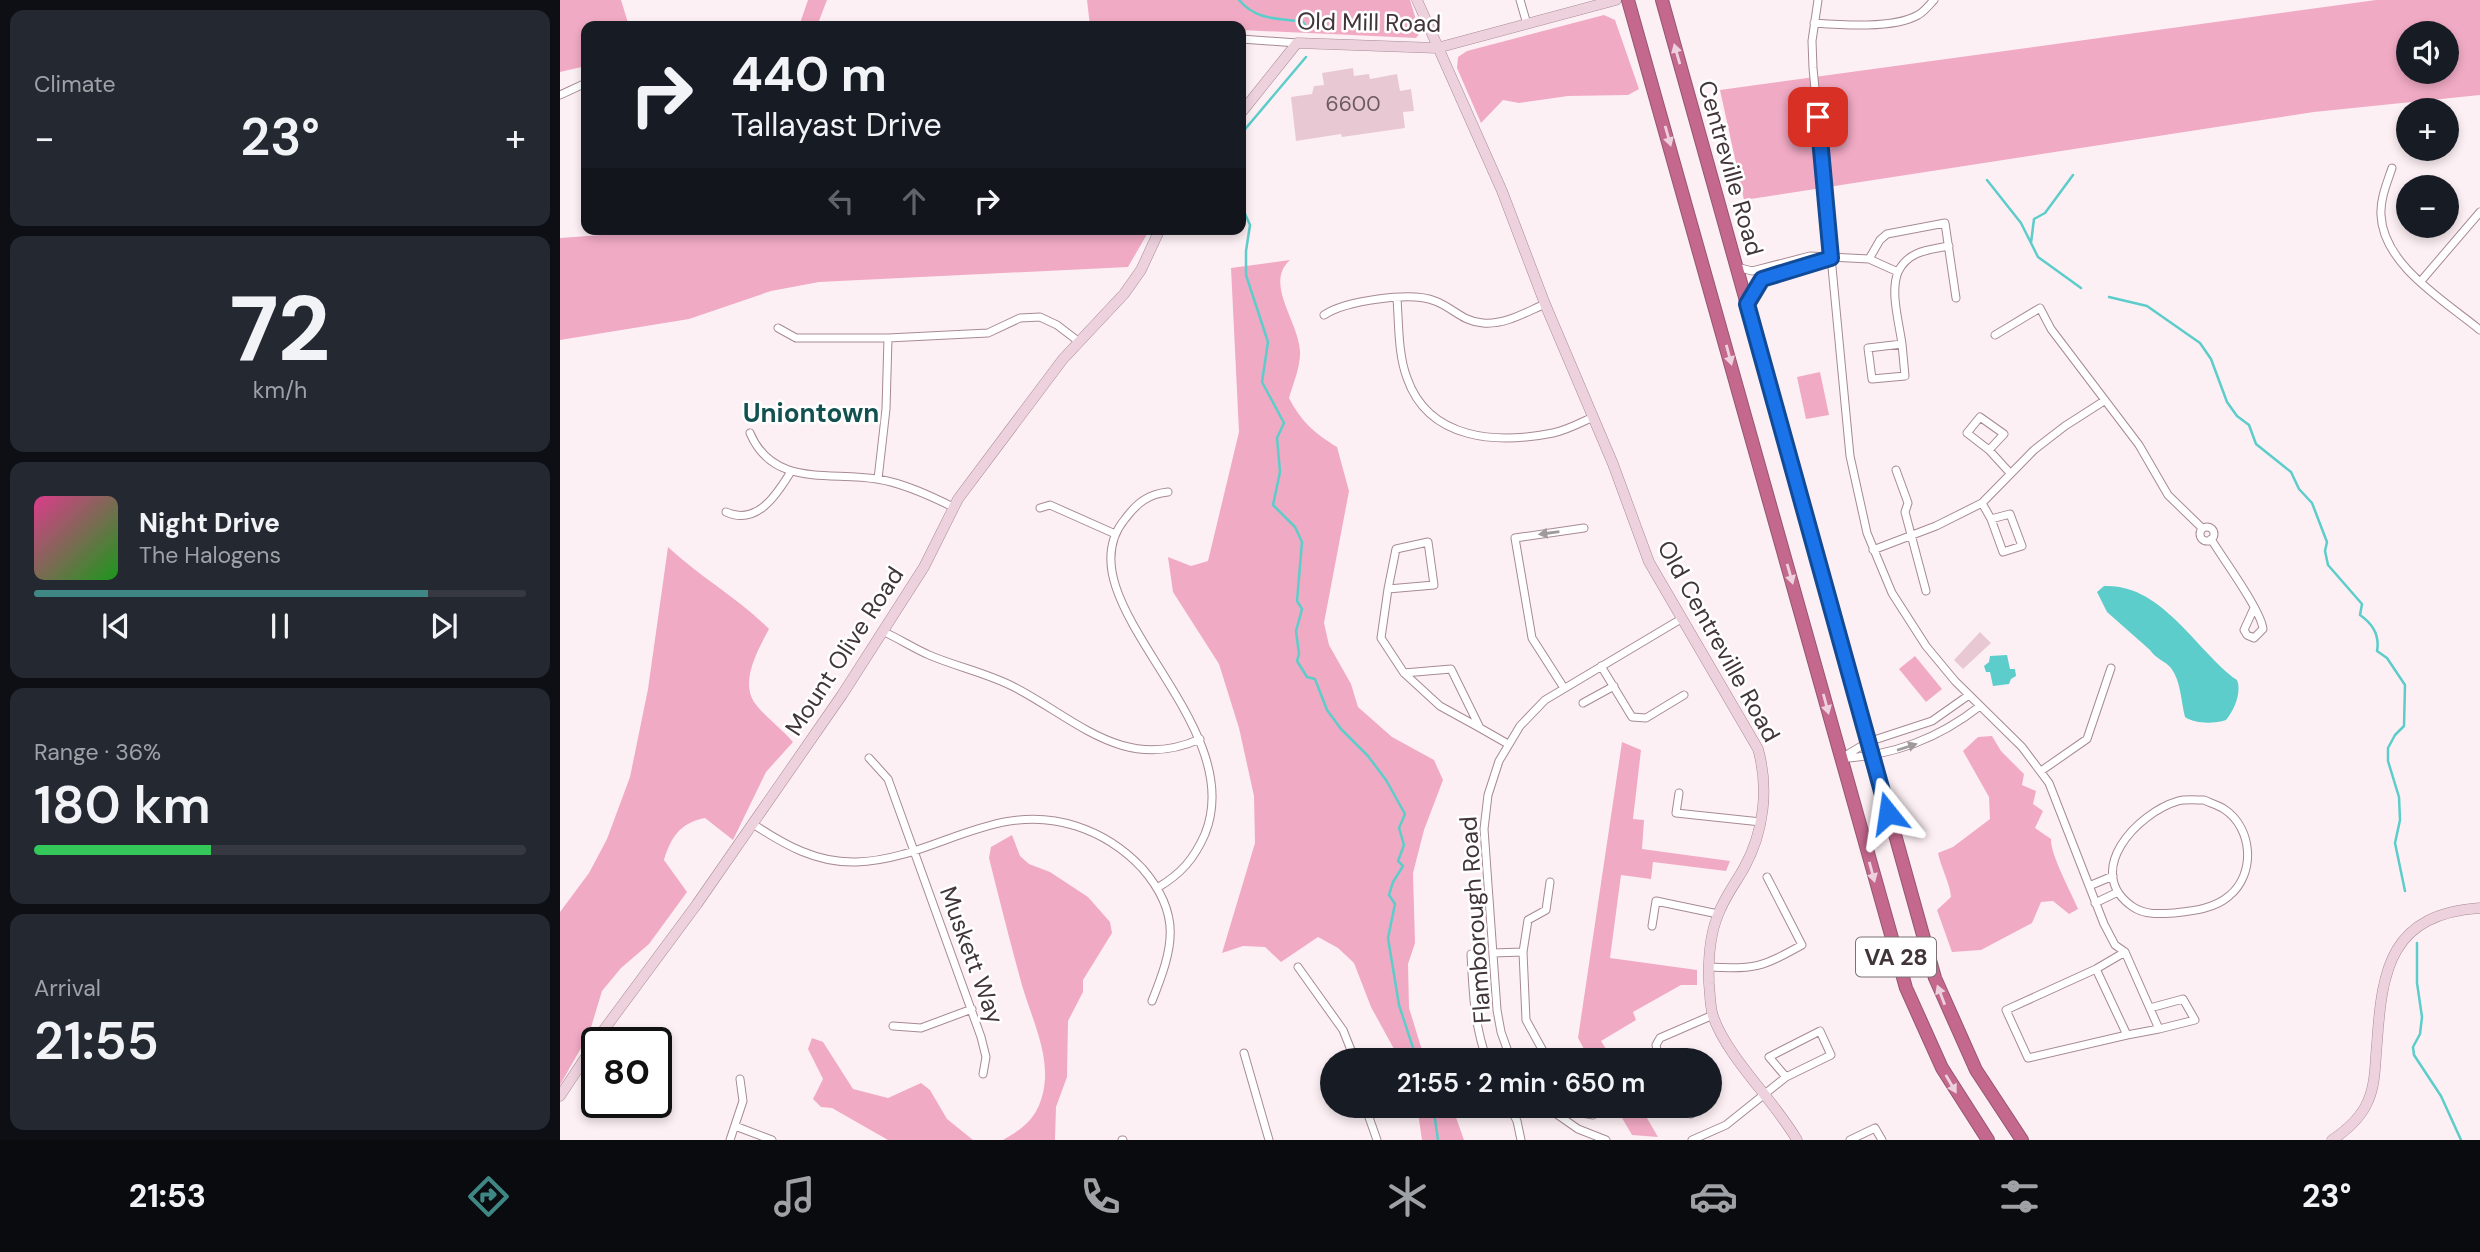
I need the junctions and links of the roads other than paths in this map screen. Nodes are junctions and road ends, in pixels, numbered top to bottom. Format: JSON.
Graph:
{"nodes":[{"id":1,"x":1417,"y":0,"type":"edge"},
{"id":2,"x":1520,"y":0,"type":"edge"},
{"id":3,"x":1616,"y":0,"type":"edge"},
{"id":4,"x":1628,"y":0,"type":"edge"},
{"id":5,"x":1662,"y":0,"type":"edge"},
{"id":6,"x":1818,"y":0,"type":"edge"},
{"id":7,"x":1934,"y":0,"type":"edge"},
{"id":8,"x":1814,"y":23,"type":"junction"},
{"id":9,"x":1527,"y":24,"type":"junction"},
{"id":10,"x":1246,"y":39,"type":"edge"},
{"id":11,"x":1297,"y":43,"type":"junction"},
{"id":12,"x":1437,"y":48,"type":"junction"},
{"id":13,"x":581,"y":85,"type":"edge"},
{"id":14,"x":560,"y":95,"type":"edge"},
{"id":15,"x":1246,"y":107,"type":"edge"},
{"id":16,"x":2392,"y":168,"type":"dead end"},
{"id":17,"x":2480,"y":212,"type":"edge"},
{"id":18,"x":1157,"y":235,"type":"edge"},
{"id":19,"x":1949,"y":246,"type":"junction"},
{"id":20,"x":1831,"y":258,"type":"junction"},
{"id":21,"x":1870,"y":259,"type":"junction"},
{"id":22,"x":1737,"y":267,"type":"junction"},
{"id":23,"x":1898,"y":272,"type":"junction"},
{"id":24,"x":2421,"y":281,"type":"junction"},
{"id":25,"x":1956,"y":298,"type":"dead end"},
{"id":26,"x":1397,"y":299,"type":"junction"},
{"id":27,"x":1545,"y":304,"type":"junction"},
{"id":28,"x":1747,"y":304,"type":"junction"},
{"id":29,"x":1324,"y":315,"type":"dead end"},
{"id":30,"x":778,"y":328,"type":"dead end"},
{"id":31,"x":2480,"y":330,"type":"edge"},
{"id":32,"x":1995,"y":335,"type":"dead end"},
{"id":33,"x":888,"y":338,"type":"junction"},
{"id":34,"x":1078,"y":341,"type":"junction"},
{"id":35,"x":1902,"y":344,"type":"junction"},
{"id":36,"x":2104,"y":401,"type":"junction"},
{"id":37,"x":1593,"y":417,"type":"junction"},
{"id":38,"x":750,"y":433,"type":"dead end"},
{"id":39,"x":1989,"y":450,"type":"junction"},
{"id":40,"x":1896,"y":470,"type":"dead end"},
{"id":41,"x":790,"y":473,"type":"junction"},
{"id":42,"x":2010,"y":473,"type":"junction"},
{"id":43,"x":878,"y":479,"type":"junction"},
{"id":44,"x":1168,"y":492,"type":"dead end"},
{"id":45,"x":1982,"y":503,"type":"junction"},
{"id":46,"x":953,"y":507,"type":"junction"},
{"id":47,"x":1040,"y":508,"type":"dead end"},
{"id":48,"x":726,"y":512,"type":"dead end"},
{"id":49,"x":1991,"y":519,"type":"junction"},
{"id":50,"x":1584,"y":528,"type":"dead end"},
{"id":51,"x":1113,"y":533,"type":"junction"},
{"id":52,"x":1912,"y":533,"type":"junction"},
{"id":53,"x":1873,"y":550,"type":"junction"},
{"id":54,"x":1388,"y":589,"type":"junction"},
{"id":55,"x":1926,"y":591,"type":"dead end"},
{"id":56,"x":2254,"y":608,"type":"dead end"},
{"id":57,"x":1681,"y":619,"type":"junction"},
{"id":58,"x":882,"y":631,"type":"junction"},
{"id":59,"x":1601,"y":666,"type":"junction"},
{"id":60,"x":2111,"y":668,"type":"dead end"},
{"id":61,"x":1404,"y":674,"type":"junction"},
{"id":62,"x":1614,"y":686,"type":"junction"},
{"id":63,"x":1564,"y":688,"type":"junction"},
{"id":64,"x":1685,"y":695,"type":"dead end"},
{"id":65,"x":1969,"y":695,"type":"junction"},
{"id":66,"x":1583,"y":703,"type":"dead end"},
{"id":67,"x":1980,"y":706,"type":"junction"},
{"id":68,"x":1480,"y":728,"type":"junction"},
{"id":69,"x":1200,"y":739,"type":"junction"},
{"id":70,"x":1868,"y":742,"type":"junction"},
{"id":71,"x":1508,"y":744,"type":"junction"},
{"id":72,"x":1873,"y":757,"type":"junction"},
{"id":73,"x":869,"y":758,"type":"dead end"},
{"id":74,"x":1840,"y":759,"type":"junction"},
{"id":75,"x":2041,"y":771,"type":"junction"},
{"id":76,"x":1679,"y":793,"type":"dead end"},
{"id":77,"x":1761,"y":822,"type":"junction"},
{"id":78,"x":753,"y":824,"type":"junction"},
{"id":79,"x":914,"y":851,"type":"junction"},
{"id":80,"x":2113,"y":876,"type":"junction"},
{"id":81,"x":1767,"y":877,"type":"dead end"},
{"id":82,"x":1550,"y":882,"type":"dead end"},
{"id":83,"x":2089,"y":886,"type":"junction"},
{"id":84,"x":1157,"y":888,"type":"junction"},
{"id":85,"x":2118,"y":892,"type":"junction"},
{"id":86,"x":2095,"y":903,"type":"junction"},
{"id":87,"x":2480,"y":908,"type":"edge"},
{"id":88,"x":1718,"y":914,"type":"junction"},
{"id":89,"x":1652,"y":926,"type":"dead end"},
{"id":90,"x":1523,"y":952,"type":"junction"},
{"id":91,"x":2125,"y":952,"type":"junction"},
{"id":92,"x":1493,"y":953,"type":"junction"},
{"id":93,"x":1471,"y":954,"type":"dead end"},
{"id":94,"x":1298,"y":967,"type":"dead end"},
{"id":95,"x":1709,"y":967,"type":"junction"},
{"id":96,"x":2096,"y":970,"type":"junction"},
{"id":97,"x":1152,"y":1001,"type":"dead end"},
{"id":98,"x":2150,"y":1007,"type":"junction"},
{"id":99,"x":971,"y":1009,"type":"junction"},
{"id":100,"x":1713,"y":1015,"type":"junction"},
{"id":101,"x":893,"y":1026,"type":"dead end"},
{"id":102,"x":2159,"y":1029,"type":"junction"},
{"id":103,"x":2127,"y":1035,"type":"junction"},
{"id":104,"x":1350,"y":1048,"type":"edge"},
{"id":105,"x":1482,"y":1048,"type":"edge"},
{"id":106,"x":1507,"y":1048,"type":"edge"},
{"id":107,"x":1541,"y":1048,"type":"edge"},
{"id":108,"x":1657,"y":1048,"type":"edge"},
{"id":109,"x":1244,"y":1053,"type":"dead end"},
{"id":110,"x":983,"y":1074,"type":"dead end"},
{"id":111,"x":1786,"y":1077,"type":"junction"},
{"id":112,"x":740,"y":1079,"type":"dead end"},
{"id":113,"x":1766,"y":1095,"type":"junction"},
{"id":114,"x":560,"y":1096,"type":"edge"},
{"id":115,"x":1369,"y":1118,"type":"edge"},
{"id":116,"x":1516,"y":1118,"type":"edge"},
{"id":117,"x":1561,"y":1118,"type":"edge"},
{"id":118,"x":735,"y":1126,"type":"junction"},
{"id":119,"x":730,"y":1140,"type":"edge"},
{"id":120,"x":772,"y":1140,"type":"edge"},
{"id":121,"x":1269,"y":1140,"type":"edge"},
{"id":122,"x":1377,"y":1140,"type":"edge"},
{"id":123,"x":1521,"y":1140,"type":"edge"},
{"id":124,"x":1606,"y":1140,"type":"edge"},
{"id":125,"x":1692,"y":1140,"type":"edge"},
{"id":126,"x":1797,"y":1140,"type":"edge"},
{"id":127,"x":1850,"y":1140,"type":"edge"},
{"id":128,"x":1882,"y":1140,"type":"edge"},
{"id":129,"x":1988,"y":1140,"type":"edge"},
{"id":130,"x":2022,"y":1140,"type":"edge"},
{"id":131,"x":2332,"y":1140,"type":"edge"}],
"edges":[{"from":1,"to":12,"type":"street","name":"Old Centreville Road"},
{"from":2,"to":9,"type":"street"},
{"from":3,"to":9,"type":"street","name":"Old Mill Road"},
{"from":4,"to":74,"type":"highway","number":"VA 28","one_way":true},
{"from":22,"to":5,"type":"highway","name":"Centreville Road","number":"VA 28","one_way":true},
{"from":6,"to":8,"type":"street"},
{"from":7,"to":8,"type":"street"},
{"from":8,"to":20,"type":"street"},
{"from":9,"to":12,"type":"street","name":"Old Mill Road"},
{"from":10,"to":11,"type":"street","name":"Old Mill Road"},
{"from":11,"to":12,"type":"street","name":"Old Mill Road"},
{"from":11,"to":15,"type":"street"},
{"from":12,"to":27,"type":"street","name":"Old Centreville Road"},
{"from":13,"to":14,"type":"street"},
{"from":16,"to":24,"type":"street"},
{"from":17,"to":24,"type":"street"},
{"from":18,"to":34,"type":"street","name":"Mount Olive Road"},
{"from":19,"to":21,"type":"street"},
{"from":19,"to":23,"type":"street"},
{"from":19,"to":25,"type":"street"},
{"from":20,"to":21,"type":"street"},
{"from":20,"to":22,"type":"street"},
{"from":20,"to":28,"type":"street"},
{"from":20,"to":53,"type":"street"},
{"from":21,"to":23,"type":"street"},
{"from":22,"to":28,"type":"highway","name":"Centreville Road","number":"VA 28"},
{"from":23,"to":35,"type":"street"},
{"from":24,"to":31,"type":"street"},
{"from":26,"to":27,"type":"street"},
{"from":26,"to":29,"type":"street"},
{"from":26,"to":37,"type":"street"},
{"from":27,"to":37,"type":"street","name":"Old Centreville Road"},
{"from":28,"to":70,"type":"highway","name":"Centreville Road","number":"VA 28"},
{"from":30,"to":33,"type":"street"},
{"from":32,"to":36,"type":"street"},
{"from":33,"to":34,"type":"street"},
{"from":33,"to":43,"type":"street"},
{"from":34,"to":46,"type":"street","name":"Mount Olive Road"},
{"from":35,"to":35,"type":"street"},
{"from":36,"to":42,"type":"street"},
{"from":36,"to":56,"type":"street"},
{"from":37,"to":57,"type":"street","name":"Old Centreville Road"},
{"from":38,"to":41,"type":"street"},
{"from":39,"to":39,"type":"street"},
{"from":39,"to":42,"type":"street"},
{"from":40,"to":52,"type":"street"},
{"from":41,"to":43,"type":"street"},
{"from":41,"to":48,"type":"street"},
{"from":42,"to":45,"type":"street"},
{"from":43,"to":46,"type":"street"},
{"from":44,"to":51,"type":"street"},
{"from":45,"to":49,"type":"street"},
{"from":45,"to":52,"type":"street"},
{"from":46,"to":58,"type":"street","name":"Mount Olive Road"},
{"from":47,"to":51,"type":"street"},
{"from":49,"to":49,"type":"street"},
{"from":50,"to":63,"type":"street","one_way":true},
{"from":51,"to":69,"type":"street"},
{"from":52,"to":53,"type":"street"},
{"from":52,"to":55,"type":"street"},
{"from":53,"to":65,"type":"street"},
{"from":54,"to":54,"type":"street"},
{"from":54,"to":61,"type":"street"},
{"from":57,"to":59,"type":"street","name":"Flamborough Road"},
{"from":57,"to":77,"type":"street","name":"Old Centreville Road"},
{"from":58,"to":69,"type":"street"},
{"from":58,"to":78,"type":"street","name":"Mount Olive Road"},
{"from":59,"to":62,"type":"street"},
{"from":59,"to":63,"type":"street","name":"Flamborough Road"},
{"from":60,"to":75,"type":"street"},
{"from":61,"to":68,"type":"street"},
{"from":61,"to":68,"type":"street"},
{"from":62,"to":64,"type":"street"},
{"from":62,"to":66,"type":"street"},
{"from":63,"to":71,"type":"street","name":"Flamborough Road"},
{"from":65,"to":67,"type":"street"},
{"from":65,"to":70,"type":"street"},
{"from":72,"to":67,"type":"street","one_way":true},
{"from":67,"to":75,"type":"street"},
{"from":68,"to":71,"type":"street"},
{"from":69,"to":84,"type":"street"},
{"from":70,"to":72,"type":"highway","name":"Centreville Road","number":"VA 28"},
{"from":70,"to":74,"type":"street"},
{"from":71,"to":92,"type":"street","name":"Flamborough Road"},
{"from":72,"to":74,"type":"street"},
{"from":130,"to":72,"type":"highway","name":"Centreville Road","number":"VA 28","one_way":true},
{"from":73,"to":79,"type":"street","name":"Muskett Way"},
{"from":74,"to":129,"type":"highway","number":"VA 28","one_way":true},
{"from":75,"to":83,"type":"street"},
{"from":76,"to":77,"type":"street"},
{"from":77,"to":88,"type":"street","name":"Old Centreville Road"},
{"from":78,"to":79,"type":"street"},
{"from":78,"to":114,"type":"street","name":"Mount Olive Road"},
{"from":79,"to":84,"type":"street"},
{"from":79,"to":99,"type":"street","name":"Muskett Way"},
{"from":80,"to":83,"type":"street"},
{"from":80,"to":85,"type":"street"},
{"from":80,"to":85,"type":"street"},
{"from":81,"to":95,"type":"street"},
{"from":82,"to":90,"type":"street"},
{"from":83,"to":86,"type":"street"},
{"from":84,"to":97,"type":"street"},
{"from":85,"to":86,"type":"street"},
{"from":86,"to":91,"type":"street"},
{"from":87,"to":131,"type":"street"},
{"from":88,"to":89,"type":"street"},
{"from":88,"to":95,"type":"street","name":"Old Centreville Road"},
{"from":90,"to":92,"type":"street"},
{"from":90,"to":107,"type":"street"},
{"from":91,"to":96,"type":"street"},
{"from":91,"to":98,"type":"street"},
{"from":92,"to":106,"type":"street","name":"Flamborough Road"},
{"from":93,"to":105,"type":"street"},
{"from":94,"to":104,"type":"street"},
{"from":95,"to":100,"type":"street","name":"Old Centreville Road"},
{"from":96,"to":103,"type":"street"},
{"from":96,"to":103,"type":"street"},
{"from":98,"to":102,"type":"street"},
{"from":98,"to":102,"type":"street"},
{"from":99,"to":101,"type":"street"},
{"from":99,"to":110,"type":"street","name":"Muskett Way"},
{"from":100,"to":108,"type":"street"},
{"from":100,"to":113,"type":"street","name":"Old Centreville Road"},
{"from":102,"to":103,"type":"street"},
{"from":109,"to":121,"type":"street"},
{"from":111,"to":111,"type":"street"},
{"from":111,"to":113,"type":"street"},
{"from":112,"to":118,"type":"street"},
{"from":113,"to":125,"type":"street"},
{"from":113,"to":126,"type":"street","name":"Old Centreville Road"},
{"from":115,"to":122,"type":"street"},
{"from":116,"to":123,"type":"street"},
{"from":117,"to":124,"type":"street"},
{"from":118,"to":119,"type":"street"},
{"from":118,"to":120,"type":"street"},
{"from":127,"to":128,"type":"street"}]}
